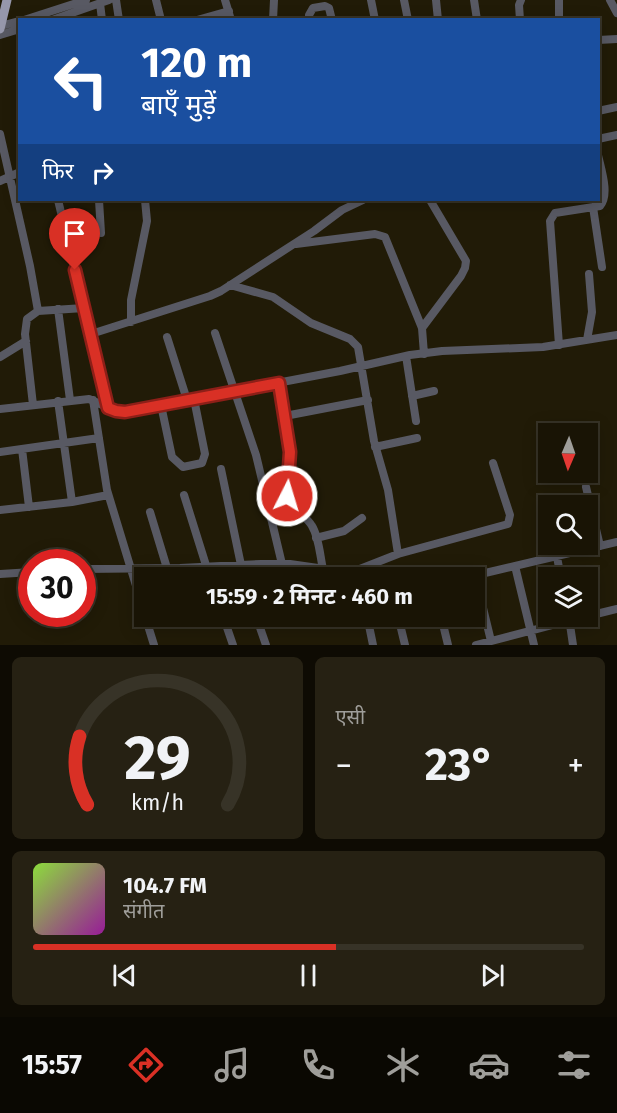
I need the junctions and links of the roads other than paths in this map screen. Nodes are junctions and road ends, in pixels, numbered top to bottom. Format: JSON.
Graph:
{"nodes":[{"id":1,"x":7,"y":0,"type":"edge"},
{"id":2,"x":86,"y":0,"type":"edge"},
{"id":3,"x":109,"y":0,"type":"edge"},
{"id":4,"x":116,"y":0,"type":"edge"},
{"id":5,"x":156,"y":0,"type":"edge"},
{"id":6,"x":225,"y":0,"type":"edge"},
{"id":7,"x":274,"y":0,"type":"edge"},
{"id":8,"x":371,"y":0,"type":"edge"},
{"id":9,"x":404,"y":0,"type":"edge"},
{"id":10,"x":436,"y":0,"type":"edge"},
{"id":11,"x":474,"y":0,"type":"edge"},
{"id":12,"x":521,"y":0,"type":"edge"},
{"id":13,"x":560,"y":0,"type":"edge"},
{"id":14,"x":610,"y":0,"type":"edge"},
{"id":15,"x":100,"y":3,"type":"junction"},
{"id":16,"x":320,"y":3,"type":"edge"},
{"id":17,"x":617,"y":13,"type":"edge"},
{"id":18,"x":230,"y":15,"type":"edge"},
{"id":19,"x":30,"y":18,"type":"edge"},
{"id":20,"x":64,"y":18,"type":"edge"},
{"id":21,"x":102,"y":18,"type":"edge"},
{"id":22,"x":119,"y":18,"type":"edge"},
{"id":23,"x":160,"y":18,"type":"edge"},
{"id":24,"x":208,"y":18,"type":"edge"},
{"id":25,"x":273,"y":18,"type":"edge"},
{"id":26,"x":309,"y":18,"type":"edge"},
{"id":27,"x":332,"y":18,"type":"edge"},
{"id":28,"x":375,"y":18,"type":"edge"},
{"id":29,"x":408,"y":18,"type":"edge"},
{"id":30,"x":438,"y":18,"type":"edge"},
{"id":31,"x":477,"y":18,"type":"edge"},
{"id":32,"x":520,"y":18,"type":"edge"},
{"id":33,"x":559,"y":18,"type":"edge"},
{"id":34,"x":18,"y":22,"type":"edge"},
{"id":35,"x":0,"y":29,"type":"edge"},
{"id":36,"x":18,"y":29,"type":"edge"},
{"id":37,"x":617,"y":39,"type":"edge"},
{"id":38,"x":600,"y":40,"type":"edge"},
{"id":39,"x":617,"y":107,"type":"edge"},
{"id":40,"x":600,"y":111,"type":"edge"},
{"id":41,"x":0,"y":134,"type":"edge"},
{"id":42,"x":617,"y":135,"type":"edge"},
{"id":43,"x":600,"y":139,"type":"edge"},
{"id":44,"x":18,"y":173,"type":"edge"},
{"id":45,"x":10,"y":178,"type":"junction"},
{"id":46,"x":0,"y":181,"type":"edge"},
{"id":47,"x":601,"y":185,"type":"edge"},
{"id":48,"x":58,"y":201,"type":"edge"},
{"id":49,"x":99,"y":201,"type":"edge"},
{"id":50,"x":145,"y":201,"type":"edge"},
{"id":51,"x":361,"y":201,"type":"edge"},
{"id":52,"x":431,"y":201,"type":"edge"},
{"id":53,"x":593,"y":207,"type":"junction"},
{"id":54,"x":100,"y":233,"type":"dead end"},
{"id":55,"x":295,"y":244,"type":"junction"},
{"id":56,"x":602,"y":267,"type":"dead end"},
{"id":57,"x":589,"y":274,"type":"dead end"},
{"id":58,"x":230,"y":285,"type":"junction"},
{"id":59,"x":84,"y":308,"type":"junction"},
{"id":60,"x":58,"y":309,"type":"junction"},
{"id":61,"x":38,"y":311,"type":"junction"},
{"id":62,"x":130,"y":322,"type":"junction"},
{"id":63,"x":422,"y":327,"type":"junction"},
{"id":64,"x":215,"y":333,"type":"dead end"},
{"id":65,"x":91,"y":334,"type":"junction"},
{"id":66,"x":617,"y":335,"type":"edge"},
{"id":67,"x":167,"y":337,"type":"dead end"},
{"id":68,"x":587,"y":340,"type":"junction"},
{"id":69,"x":26,"y":341,"type":"junction"},
{"id":70,"x":559,"y":345,"type":"junction"},
{"id":71,"x":424,"y":354,"type":"junction"},
{"id":72,"x":406,"y":356,"type":"junction"},
{"id":73,"x":0,"y":357,"type":"edge"},
{"id":74,"x":362,"y":366,"type":"junction"},
{"id":75,"x":279,"y":383,"type":"junction"},
{"id":76,"x":236,"y":391,"type":"junction"},
{"id":77,"x":434,"y":391,"type":"dead end"},
{"id":78,"x":412,"y":396,"type":"junction"},
{"id":79,"x":190,"y":399,"type":"junction"},
{"id":80,"x":70,"y":400,"type":"junction"},
{"id":81,"x":93,"y":400,"type":"junction"},
{"id":82,"x":368,"y":400,"type":"junction"},
{"id":83,"x":58,"y":401,"type":"junction"},
{"id":84,"x":33,"y":405,"type":"junction"},
{"id":85,"x":161,"y":405,"type":"junction"},
{"id":86,"x":108,"y":408,"type":"junction"},
{"id":87,"x":0,"y":409,"type":"edge"},
{"id":88,"x":285,"y":416,"type":"junction"},
{"id":89,"x":416,"y":421,"type":"dead end"},
{"id":90,"x":99,"y":438,"type":"junction"},
{"id":91,"x":417,"y":438,"type":"dead end"},
{"id":92,"x":63,"y":443,"type":"junction"},
{"id":93,"x":375,"y":447,"type":"junction"},
{"id":94,"x":21,"y":449,"type":"junction"},
{"id":95,"x":0,"y":452,"type":"edge"},
{"id":96,"x":291,"y":461,"type":"junction"},
{"id":97,"x":493,"y":463,"type":"dead end"},
{"id":98,"x":221,"y":469,"type":"dead end"},
{"id":99,"x":586,"y":487,"type":"dead end"},
{"id":100,"x":108,"y":495,"type":"junction"},
{"id":101,"x":184,"y":495,"type":"dead end"},
{"id":102,"x":266,"y":495,"type":"junction"},
{"id":103,"x":72,"y":502,"type":"junction"},
{"id":104,"x":29,"y":507,"type":"junction"},
{"id":105,"x":0,"y":510,"type":"edge"},
{"id":106,"x":150,"y":512,"type":"dead end"},
{"id":107,"x":363,"y":518,"type":"dead end"},
{"id":108,"x":316,"y":537,"type":"junction"},
{"id":109,"x":617,"y":542,"type":"edge"},
{"id":110,"x":600,"y":546,"type":"junction"},
{"id":111,"x":398,"y":554,"type":"junction"},
{"id":112,"x":557,"y":557,"type":"junction"},
{"id":113,"x":282,"y":564,"type":"junction"},
{"id":114,"x":241,"y":565,"type":"junction"},
{"id":115,"x":514,"y":566,"type":"junction"},
{"id":116,"x":130,"y":567,"type":"junction"},
{"id":117,"x":134,"y":567,"type":"edge"},
{"id":118,"x":167,"y":567,"type":"edge"},
{"id":119,"x":207,"y":567,"type":"joint"},
{"id":120,"x":307,"y":567,"type":"edge"},
{"id":121,"x":323,"y":567,"type":"edge"},
{"id":122,"x":365,"y":567,"type":"edge"},
{"id":123,"x":559,"y":567,"type":"edge"},
{"id":124,"x":96,"y":568,"type":"edge"},
{"id":125,"x":18,"y":573,"type":"edge"},
{"id":126,"x":485,"y":573,"type":"edge"},
{"id":127,"x":0,"y":574,"type":"edge"},
{"id":128,"x":134,"y":580,"type":"edge"},
{"id":129,"x":617,"y":609,"type":"edge"},
{"id":130,"x":598,"y":613,"type":"edge"},
{"id":131,"x":485,"y":619,"type":"edge"},
{"id":132,"x":148,"y":627,"type":"edge"},
{"id":133,"x":227,"y":627,"type":"edge"},
{"id":134,"x":260,"y":627,"type":"edge"},
{"id":135,"x":369,"y":627,"type":"edge"},
{"id":136,"x":401,"y":627,"type":"edge"},
{"id":137,"x":444,"y":627,"type":"edge"},
{"id":138,"x":544,"y":627,"type":"edge"},
{"id":139,"x":570,"y":627,"type":"edge"},
{"id":140,"x":531,"y":631,"type":"junction"},
{"id":141,"x":490,"y":641,"type":"junction"},
{"id":142,"x":154,"y":645,"type":"edge"},
{"id":143,"x":233,"y":645,"type":"edge"},
{"id":144,"x":266,"y":645,"type":"edge"},
{"id":145,"x":373,"y":645,"type":"edge"},
{"id":146,"x":405,"y":645,"type":"edge"},
{"id":147,"x":448,"y":645,"type":"edge"},
{"id":148,"x":476,"y":645,"type":"edge"},
{"id":149,"x":534,"y":645,"type":"edge"},
{"id":150,"x":573,"y":645,"type":"edge"}],
"edges":[{"from":1,"to":35,"type":"main road"},
{"from":2,"to":19,"type":"street"},
{"from":3,"to":15,"type":"street"},
{"from":4,"to":22,"type":"street"},
{"from":5,"to":23,"type":"street"},
{"from":6,"to":18,"type":"street"},
{"from":7,"to":25,"type":"street"},
{"from":8,"to":28,"type":"street"},
{"from":9,"to":29,"type":"street"},
{"from":10,"to":30,"type":"street"},
{"from":11,"to":31,"type":"street"},
{"from":12,"to":32,"type":"street"},
{"from":13,"to":33,"type":"street"},
{"from":14,"to":17,"type":"street"},
{"from":15,"to":20,"type":"street"},
{"from":15,"to":21,"type":"street"},
{"from":16,"to":26,"type":"street"},
{"from":16,"to":27,"type":"street"},
{"from":18,"to":24,"type":"street"},
{"from":34,"to":35,"type":"street"},
{"from":35,"to":36,"type":"street"},
{"from":37,"to":38,"type":"street"},
{"from":39,"to":40,"type":"street"},
{"from":41,"to":45,"type":"street"},
{"from":42,"to":43,"type":"street"},
{"from":44,"to":45,"type":"street"},
{"from":45,"to":46,"type":"street"},
{"from":45,"to":61,"type":"street"},
{"from":47,"to":53,"type":"street"},
{"from":48,"to":59,"type":"street"},
{"from":49,"to":54,"type":"street"},
{"from":50,"to":62,"type":"street"},
{"from":51,"to":55,"type":"street"},
{"from":52,"to":63,"type":"street"},
{"from":53,"to":56,"type":"street"},
{"from":53,"to":70,"type":"street"},
{"from":55,"to":58,"type":"street"},
{"from":55,"to":63,"type":"street"},
{"from":57,"to":68,"type":"street"},
{"from":58,"to":62,"type":"street"},
{"from":58,"to":74,"type":"street"},
{"from":59,"to":60,"type":"street"},
{"from":59,"to":65,"type":"street"},
{"from":60,"to":61,"type":"street"},
{"from":60,"to":80,"type":"street"},
{"from":61,"to":69,"type":"street"},
{"from":62,"to":65,"type":"street"},
{"from":63,"to":71,"type":"street"},
{"from":64,"to":76,"type":"street"},
{"from":65,"to":86,"type":"street"},
{"from":66,"to":68,"type":"street"},
{"from":67,"to":79,"type":"street"},
{"from":68,"to":70,"type":"street"},
{"from":69,"to":73,"type":"street"},
{"from":69,"to":84,"type":"street"},
{"from":70,"to":71,"type":"street"},
{"from":71,"to":72,"type":"street"},
{"from":72,"to":74,"type":"street"},
{"from":72,"to":78,"type":"street"},
{"from":74,"to":75,"type":"street"},
{"from":74,"to":82,"type":"street"},
{"from":75,"to":76,"type":"street"},
{"from":75,"to":88,"type":"street"},
{"from":76,"to":79,"type":"street"},
{"from":76,"to":102,"type":"street"},
{"from":77,"to":78,"type":"street"},
{"from":78,"to":89,"type":"street"},
{"from":79,"to":85,"type":"street"},
{"from":79,"to":85,"type":"street"},
{"from":80,"to":81,"type":"street"},
{"from":80,"to":83,"type":"street"},
{"from":81,"to":86,"type":"street"},
{"from":81,"to":90,"type":"street"},
{"from":82,"to":88,"type":"street"},
{"from":82,"to":93,"type":"street"},
{"from":83,"to":84,"type":"street"},
{"from":83,"to":92,"type":"street"},
{"from":84,"to":87,"type":"street"},
{"from":85,"to":86,"type":"street"},
{"from":88,"to":96,"type":"street"},
{"from":90,"to":92,"type":"street"},
{"from":90,"to":100,"type":"street"},
{"from":91,"to":93,"type":"street"},
{"from":92,"to":94,"type":"street"},
{"from":92,"to":103,"type":"street"},
{"from":93,"to":111,"type":"street"},
{"from":94,"to":95,"type":"street"},
{"from":94,"to":104,"type":"street"},
{"from":96,"to":102,"type":"street"},
{"from":96,"to":108,"type":"street"},
{"from":97,"to":111,"type":"street"},
{"from":98,"to":114,"type":"street"},
{"from":99,"to":110,"type":"street"},
{"from":100,"to":103,"type":"street"},
{"from":100,"to":116,"type":"street"},
{"from":101,"to":119,"type":"street"},
{"from":102,"to":113,"type":"street"},
{"from":103,"to":104,"type":"street"},
{"from":104,"to":105,"type":"street"},
{"from":106,"to":118,"type":"street"},
{"from":107,"to":108,"type":"street"},
{"from":108,"to":121,"type":"street"},
{"from":109,"to":110,"type":"street"},
{"from":110,"to":112,"type":"street"},
{"from":111,"to":122,"type":"street"},
{"from":112,"to":115,"type":"street"},
{"from":112,"to":123,"type":"street"},
{"from":113,"to":114,"type":"street"},
{"from":113,"to":120,"type":"street"},
{"from":114,"to":119,"type":"street"},
{"from":115,"to":126,"type":"street"},
{"from":115,"to":140,"type":"street"},
{"from":116,"to":117,"type":"street"},
{"from":116,"to":124,"type":"street"},
{"from":116,"to":128,"type":"street"},
{"from":125,"to":127,"type":"street"},
{"from":129,"to":130,"type":"street"},
{"from":131,"to":141,"type":"street"},
{"from":132,"to":142,"type":"street"},
{"from":133,"to":143,"type":"street"},
{"from":134,"to":144,"type":"street"},
{"from":135,"to":145,"type":"street"},
{"from":136,"to":146,"type":"street"},
{"from":137,"to":147,"type":"street"},
{"from":138,"to":140,"type":"street"},
{"from":139,"to":150,"type":"street"},
{"from":140,"to":141,"type":"street"},
{"from":140,"to":149,"type":"street"},
{"from":141,"to":148,"type":"street"}]}
